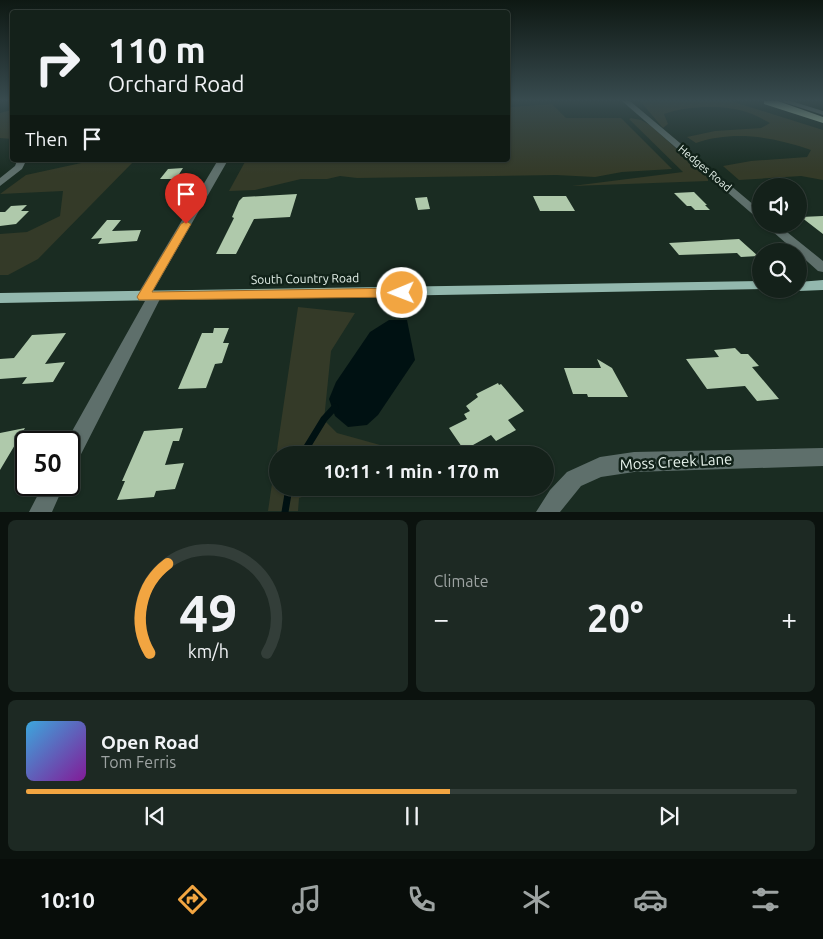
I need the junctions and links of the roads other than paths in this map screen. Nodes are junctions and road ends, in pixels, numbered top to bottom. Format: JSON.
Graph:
{"nodes":[{"id":1,"x":653,"y":125,"type":"edge"},
{"id":2,"x":222,"y":162,"type":"edge"},
{"id":3,"x":20,"y":163,"type":"dead end"},
{"id":4,"x":0,"y":183,"type":"edge"},
{"id":5,"x":752,"y":208,"type":"edge"},
{"id":6,"x":781,"y":233,"type":"edge"},
{"id":7,"x":823,"y":268,"type":"edge"},
{"id":8,"x":823,"y":285,"type":"edge"},
{"id":9,"x":752,"y":286,"type":"edge"},
{"id":10,"x":807,"y":286,"type":"edge"},
{"id":11,"x":149,"y":297,"type":"junction"},
{"id":12,"x":0,"y":298,"type":"edge"},
{"id":13,"x":80,"y":435,"type":"edge"},
{"id":14,"x":823,"y":457,"type":"edge"},
{"id":15,"x":48,"y":496,"type":"edge"},
{"id":16,"x":40,"y":512,"type":"edge"},
{"id":17,"x":547,"y":512,"type":"edge"}],
"edges":[{"from":1,"to":5,"type":"street","name":"Hedges Road"},
{"from":2,"to":11,"type":"street"},
{"from":3,"to":4,"type":"street"},
{"from":6,"to":7,"type":"street"},
{"from":8,"to":10,"type":"main road"},
{"from":9,"to":11,"type":"main road","name":"South Country Road"},
{"from":11,"to":12,"type":"main road","name":"South Country Road"},
{"from":11,"to":13,"type":"street"},
{"from":14,"to":17,"type":"street","name":"Moss Creek Lane"},
{"from":15,"to":16,"type":"street"}]}
